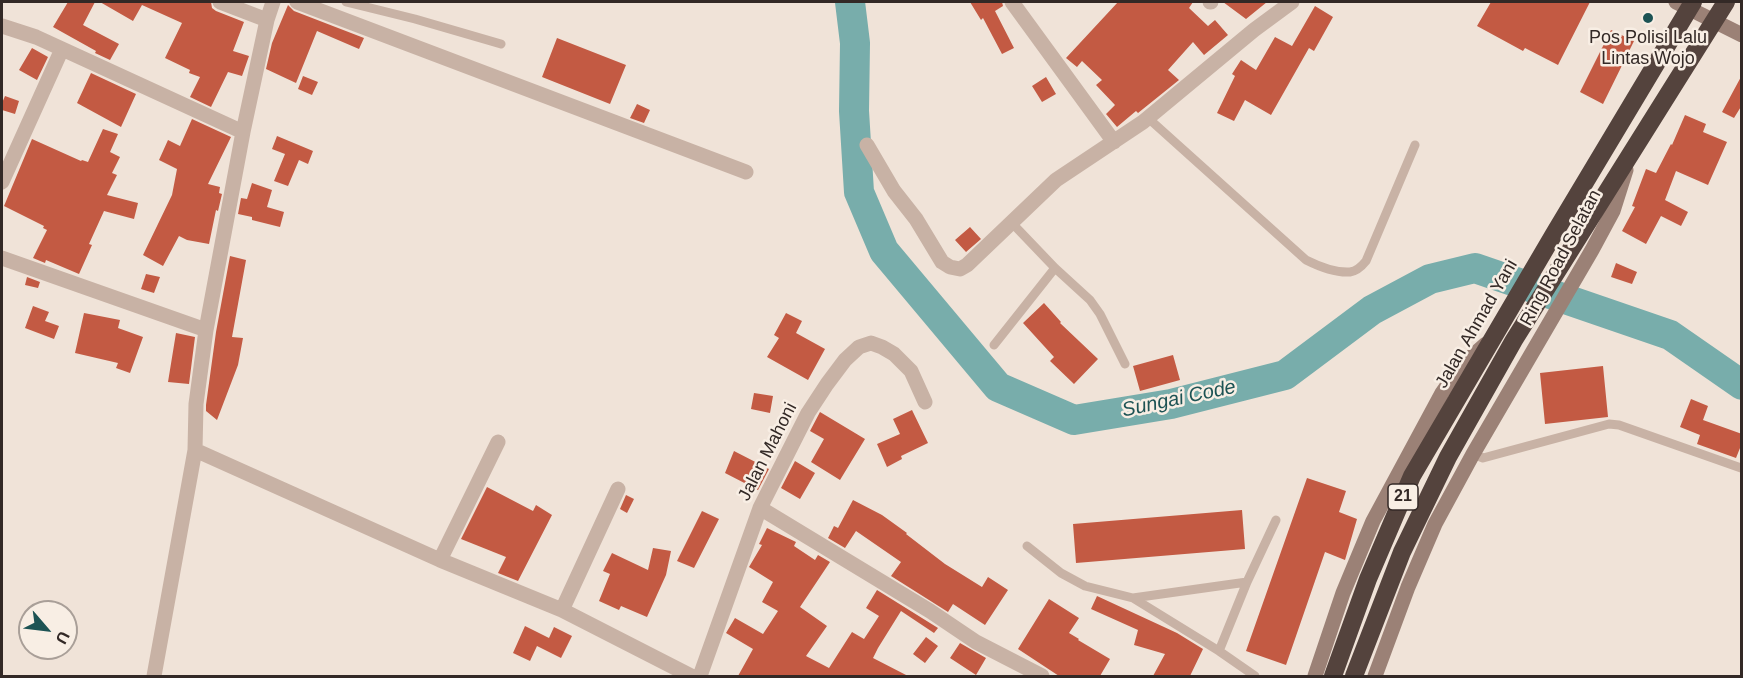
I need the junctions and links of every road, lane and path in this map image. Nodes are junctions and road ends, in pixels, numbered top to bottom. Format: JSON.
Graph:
{"nodes":[{"id":1,"x":220,"y":2,"type":"edge"},
{"id":2,"x":273,"y":2,"type":"edge"},
{"id":3,"x":297,"y":2,"type":"edge"},
{"id":4,"x":346,"y":2,"type":"edge"},
{"id":5,"x":1012,"y":2,"type":"edge"},
{"id":6,"x":1292,"y":2,"type":"edge"},
{"id":7,"x":1726,"y":2,"type":"edge"},
{"id":8,"x":1686,"y":4,"type":"edge"},
{"id":9,"x":267,"y":20,"type":"junction"},
{"id":10,"x":1714,"y":21,"type":"junction"},
{"id":11,"x":2,"y":26,"type":"edge"},
{"id":12,"x":1742,"y":36,"type":"edge"},
{"id":13,"x":501,"y":44,"type":"dead end"},
{"id":14,"x":62,"y":49,"type":"junction"},
{"id":15,"x":1148,"y":118,"type":"junction"},
{"id":16,"x":243,"y":132,"type":"junction"},
{"id":17,"x":1114,"y":142,"type":"junction"},
{"id":18,"x":867,"y":145,"type":"dead end"},
{"id":19,"x":1415,"y":145,"type":"dead end"},
{"id":20,"x":746,"y":172,"type":"dead end"},
{"id":21,"x":2,"y":182,"type":"edge"},
{"id":22,"x":1011,"y":222,"type":"junction"},
{"id":23,"x":1583,"y":247,"type":"junction"},
{"id":24,"x":2,"y":258,"type":"edge"},
{"id":25,"x":1055,"y":268,"type":"junction"},
{"id":26,"x":206,"y":330,"type":"junction"},
{"id":27,"x":1495,"y":334,"type":"junction"},
{"id":28,"x":994,"y":345,"type":"dead end"},
{"id":29,"x":1125,"y":364,"type":"dead end"},
{"id":30,"x":925,"y":402,"type":"dead end"},
{"id":31,"x":498,"y":442,"type":"dead end"},
{"id":32,"x":195,"y":450,"type":"junction"},
{"id":33,"x":1473,"y":454,"type":"junction"},
{"id":34,"x":1741,"y":468,"type":"edge"},
{"id":35,"x":618,"y":489,"type":"dead end"},
{"id":36,"x":760,"y":508,"type":"junction"},
{"id":37,"x":1276,"y":520,"type":"dead end"},
{"id":38,"x":1027,"y":546,"type":"dead end"},
{"id":39,"x":440,"y":560,"type":"junction"},
{"id":40,"x":1248,"y":582,"type":"junction"},
{"id":41,"x":1132,"y":598,"type":"junction"},
{"id":42,"x":562,"y":610,"type":"junction"},
{"id":43,"x":1219,"y":651,"type":"junction"},
{"id":44,"x":154,"y":676,"type":"edge"},
{"id":45,"x":691,"y":676,"type":"edge"},
{"id":46,"x":700,"y":676,"type":"edge"},
{"id":47,"x":1042,"y":676,"type":"edge"},
{"id":48,"x":1255,"y":676,"type":"edge"},
{"id":49,"x":1315,"y":676,"type":"edge"},
{"id":50,"x":1333,"y":676,"type":"edge"},
{"id":51,"x":1354,"y":676,"type":"edge"},
{"id":52,"x":1375,"y":676,"type":"edge"}],
"edges":[{"from":1,"to":9,"type":"street"},
{"from":2,"to":9,"type":"street"},
{"from":3,"to":20,"type":"street"},
{"from":4,"to":13,"type":"lane"},
{"from":5,"to":17,"type":"street"},
{"from":6,"to":15,"type":"street"},
{"from":7,"to":10,"type":"highway","number":"21"},
{"from":8,"to":10,"type":"street"},
{"from":8,"to":27,"type":"highway","name":"Jalan Ahmad Yani","number":"21"},
{"from":9,"to":16,"type":"street"},
{"from":10,"to":12,"type":"street"},
{"from":10,"to":23,"type":"highway","number":"21"},
{"from":11,"to":14,"type":"street"},
{"from":14,"to":16,"type":"street"},
{"from":14,"to":21,"type":"street"},
{"from":15,"to":17,"type":"street"},
{"from":15,"to":19,"type":"lane"},
{"from":16,"to":26,"type":"street"},
{"from":17,"to":22,"type":"street"},
{"from":18,"to":22,"type":"street"},
{"from":22,"to":25,"type":"lane"},
{"from":23,"to":33,"type":"street","name":"Ring Road Selatan"},
{"from":23,"to":51,"type":"highway","number":"21"},
{"from":24,"to":26,"type":"street"},
{"from":25,"to":28,"type":"lane"},
{"from":25,"to":29,"type":"lane"},
{"from":26,"to":32,"type":"street"},
{"from":27,"to":49,"type":"street"},
{"from":27,"to":50,"type":"highway","name":"Jalan Ahmad Yani","number":"21"},
{"from":30,"to":36,"type":"street","name":"Jalan Mahoni"},
{"from":31,"to":39,"type":"street"},
{"from":32,"to":39,"type":"street"},
{"from":32,"to":44,"type":"street"},
{"from":33,"to":34,"type":"lane"},
{"from":33,"to":52,"type":"street","name":"Ring Road Selatan"},
{"from":35,"to":42,"type":"street"},
{"from":36,"to":46,"type":"street","name":"Jalan Mahoni"},
{"from":36,"to":47,"type":"street"},
{"from":37,"to":40,"type":"lane"},
{"from":38,"to":41,"type":"lane"},
{"from":39,"to":42,"type":"street"},
{"from":40,"to":41,"type":"lane"},
{"from":40,"to":43,"type":"lane"},
{"from":41,"to":43,"type":"lane"},
{"from":42,"to":45,"type":"street"},
{"from":43,"to":48,"type":"lane"}]}
